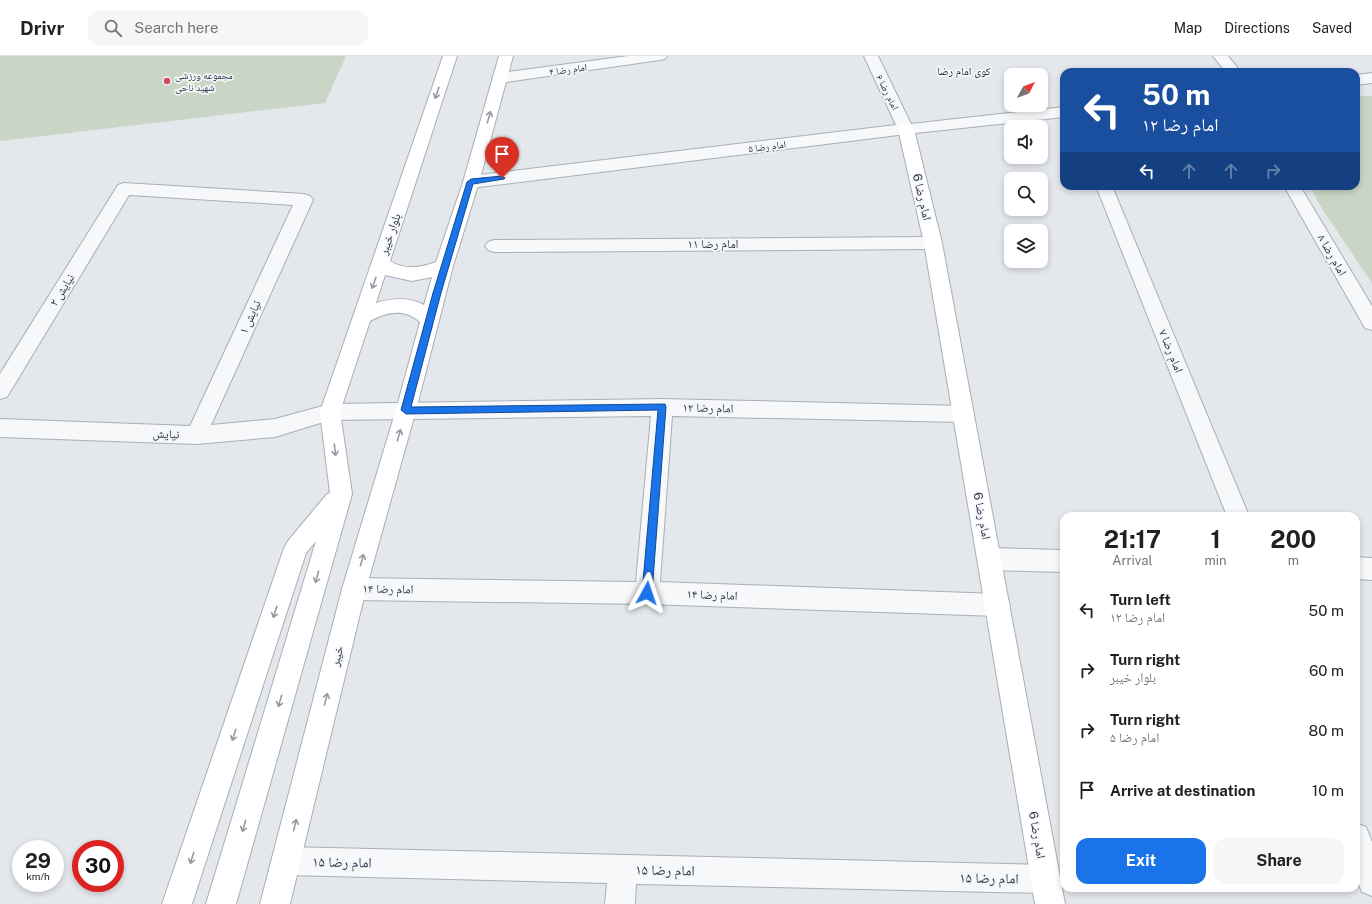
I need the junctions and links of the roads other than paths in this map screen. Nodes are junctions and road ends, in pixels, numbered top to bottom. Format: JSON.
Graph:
{"nodes":[{"id":1,"x":450,"y":56,"type":"edge"},
{"id":2,"x":506,"y":56,"type":"edge"},
{"id":3,"x":660,"y":56,"type":"edge"},
{"id":4,"x":871,"y":56,"type":"edge"},
{"id":5,"x":1220,"y":56,"type":"edge"},
{"id":6,"x":1230,"y":68,"type":"edge"},
{"id":7,"x":500,"y":78,"type":"junction"},
{"id":8,"x":1372,"y":78,"type":"edge"},
{"id":9,"x":1360,"y":80,"type":"edge"},
{"id":10,"x":1060,"y":112,"type":"edge"},
{"id":11,"x":906,"y":129,"type":"junction"},
{"id":12,"x":471,"y":182,"type":"junction"},
{"id":13,"x":1106,"y":190,"type":"edge"},
{"id":14,"x":1294,"y":190,"type":"edge"},
{"id":15,"x":304,"y":200,"type":"joint"},
{"id":16,"x":933,"y":243,"type":"junction"},
{"id":17,"x":494,"y":246,"type":"dead end"},
{"id":18,"x":380,"y":264,"type":"junction"},
{"id":19,"x":444,"y":266,"type":"junction"},
{"id":20,"x":362,"y":317,"type":"junction"},
{"id":21,"x":429,"y":319,"type":"junction"},
{"id":22,"x":1372,"y":324,"type":"edge"},
{"id":23,"x":0,"y":391,"type":"edge"},
{"id":24,"x":662,"y":407,"type":"junction"},
{"id":25,"x":406,"y":410,"type":"junction"},
{"id":26,"x":330,"y":412,"type":"junction"},
{"id":27,"x":963,"y":414,"type":"junction"},
{"id":28,"x":0,"y":428,"type":"edge"},
{"id":29,"x":196,"y":435,"type":"junction"},
{"id":30,"x":341,"y":494,"type":"junction"},
{"id":31,"x":1236,"y":512,"type":"edge"},
{"id":32,"x":990,"y":559,"type":"junction"},
{"id":33,"x":1060,"y":561,"type":"edge"},
{"id":34,"x":1360,"y":568,"type":"edge"},
{"id":35,"x":1372,"y":569,"type":"edge"},
{"id":36,"x":354,"y":589,"type":"junction"},
{"id":37,"x":647,"y":593,"type":"junction"},
{"id":38,"x":998,"y":605,"type":"junction"},
{"id":39,"x":1360,"y":848,"type":"edge"},
{"id":40,"x":286,"y":861,"type":"junction"},
{"id":41,"x":622,"y":869,"type":"junction"},
{"id":42,"x":1372,"y":882,"type":"edge"},
{"id":43,"x":1047,"y":892,"type":"edge"},
{"id":44,"x":177,"y":904,"type":"edge"},
{"id":45,"x":221,"y":904,"type":"edge"},
{"id":46,"x":275,"y":904,"type":"edge"},
{"id":47,"x":620,"y":904,"type":"edge"}],
"edges":[{"from":1,"to":18,"type":"main road","name":"بلوار خیبر","one_way":true},
{"from":2,"to":7,"type":"main road"},
{"from":3,"to":7,"type":"street","name":"امام رضا ۴"},
{"from":4,"to":11,"type":"street","name":"امام رضا ۶"},
{"from":5,"to":6,"type":"street"},
{"from":12,"to":7,"type":"main road","one_way":true},
{"from":8,"to":9,"type":"street"},
{"from":10,"to":11,"type":"street","name":"امام رضا ۵"},
{"from":11,"to":12,"type":"street","name":"امام رضا ۵"},
{"from":11,"to":16,"type":"main road","name":"امام رضا 6"},
{"from":12,"to":19,"type":"main road"},
{"from":13,"to":31,"type":"street","name":"امام رضا ۷"},
{"from":14,"to":22,"type":"street","name":"امام رضا ۸"},
{"from":15,"to":23,"type":"street","name":"نیایش ۲"},
{"from":15,"to":29,"type":"street","name":"نیایش ۱"},
{"from":16,"to":17,"type":"street","name":"امام رضا ۱۱"},
{"from":16,"to":27,"type":"main road","name":"امام رضا 6"},
{"from":18,"to":19,"type":"main road"},
{"from":18,"to":20,"type":"main road","name":"بلوار خیبر","one_way":true},
{"from":19,"to":21,"type":"main road"},
{"from":20,"to":21,"type":"main road"},
{"from":20,"to":26,"type":"main road","name":"بلوار خیبر"},
{"from":21,"to":25,"type":"main road"},
{"from":24,"to":25,"type":"street","name":"امام رضا ۱۲"},
{"from":24,"to":27,"type":"street","name":"امام رضا ۱۲"},
{"from":24,"to":37,"type":"street"},
{"from":25,"to":26,"type":"street","name":"نیایش"},
{"from":36,"to":25,"type":"main road","name":"خیبر","one_way":true},
{"from":26,"to":29,"type":"street","name":"نیایش"},
{"from":26,"to":30,"type":"main road","one_way":true},
{"from":27,"to":32,"type":"main road","name":"امام رضا 6"},
{"from":28,"to":29,"type":"street","name":"نیایش"},
{"from":30,"to":44,"type":"main road","one_way":true},
{"from":30,"to":45,"type":"main road","one_way":true},
{"from":32,"to":33,"type":"street"},
{"from":32,"to":38,"type":"main road","name":"امام رضا 6"},
{"from":34,"to":35,"type":"street"},
{"from":36,"to":37,"type":"street","name":"امام رضا ۱۴"},
{"from":40,"to":36,"type":"main road","name":"خیبر","one_way":true},
{"from":37,"to":38,"type":"street","name":"امام رضا ۱۴"},
{"from":38,"to":43,"type":"main road","name":"امام رضا 6"},
{"from":39,"to":42,"type":"street"},
{"from":40,"to":41,"type":"street","name":"امام رضا ۱۵"},
{"from":40,"to":46,"type":"main road","name":"خیبر"},
{"from":41,"to":43,"type":"street","name":"امام رضا ۱۵"},
{"from":41,"to":47,"type":"street"}]}
